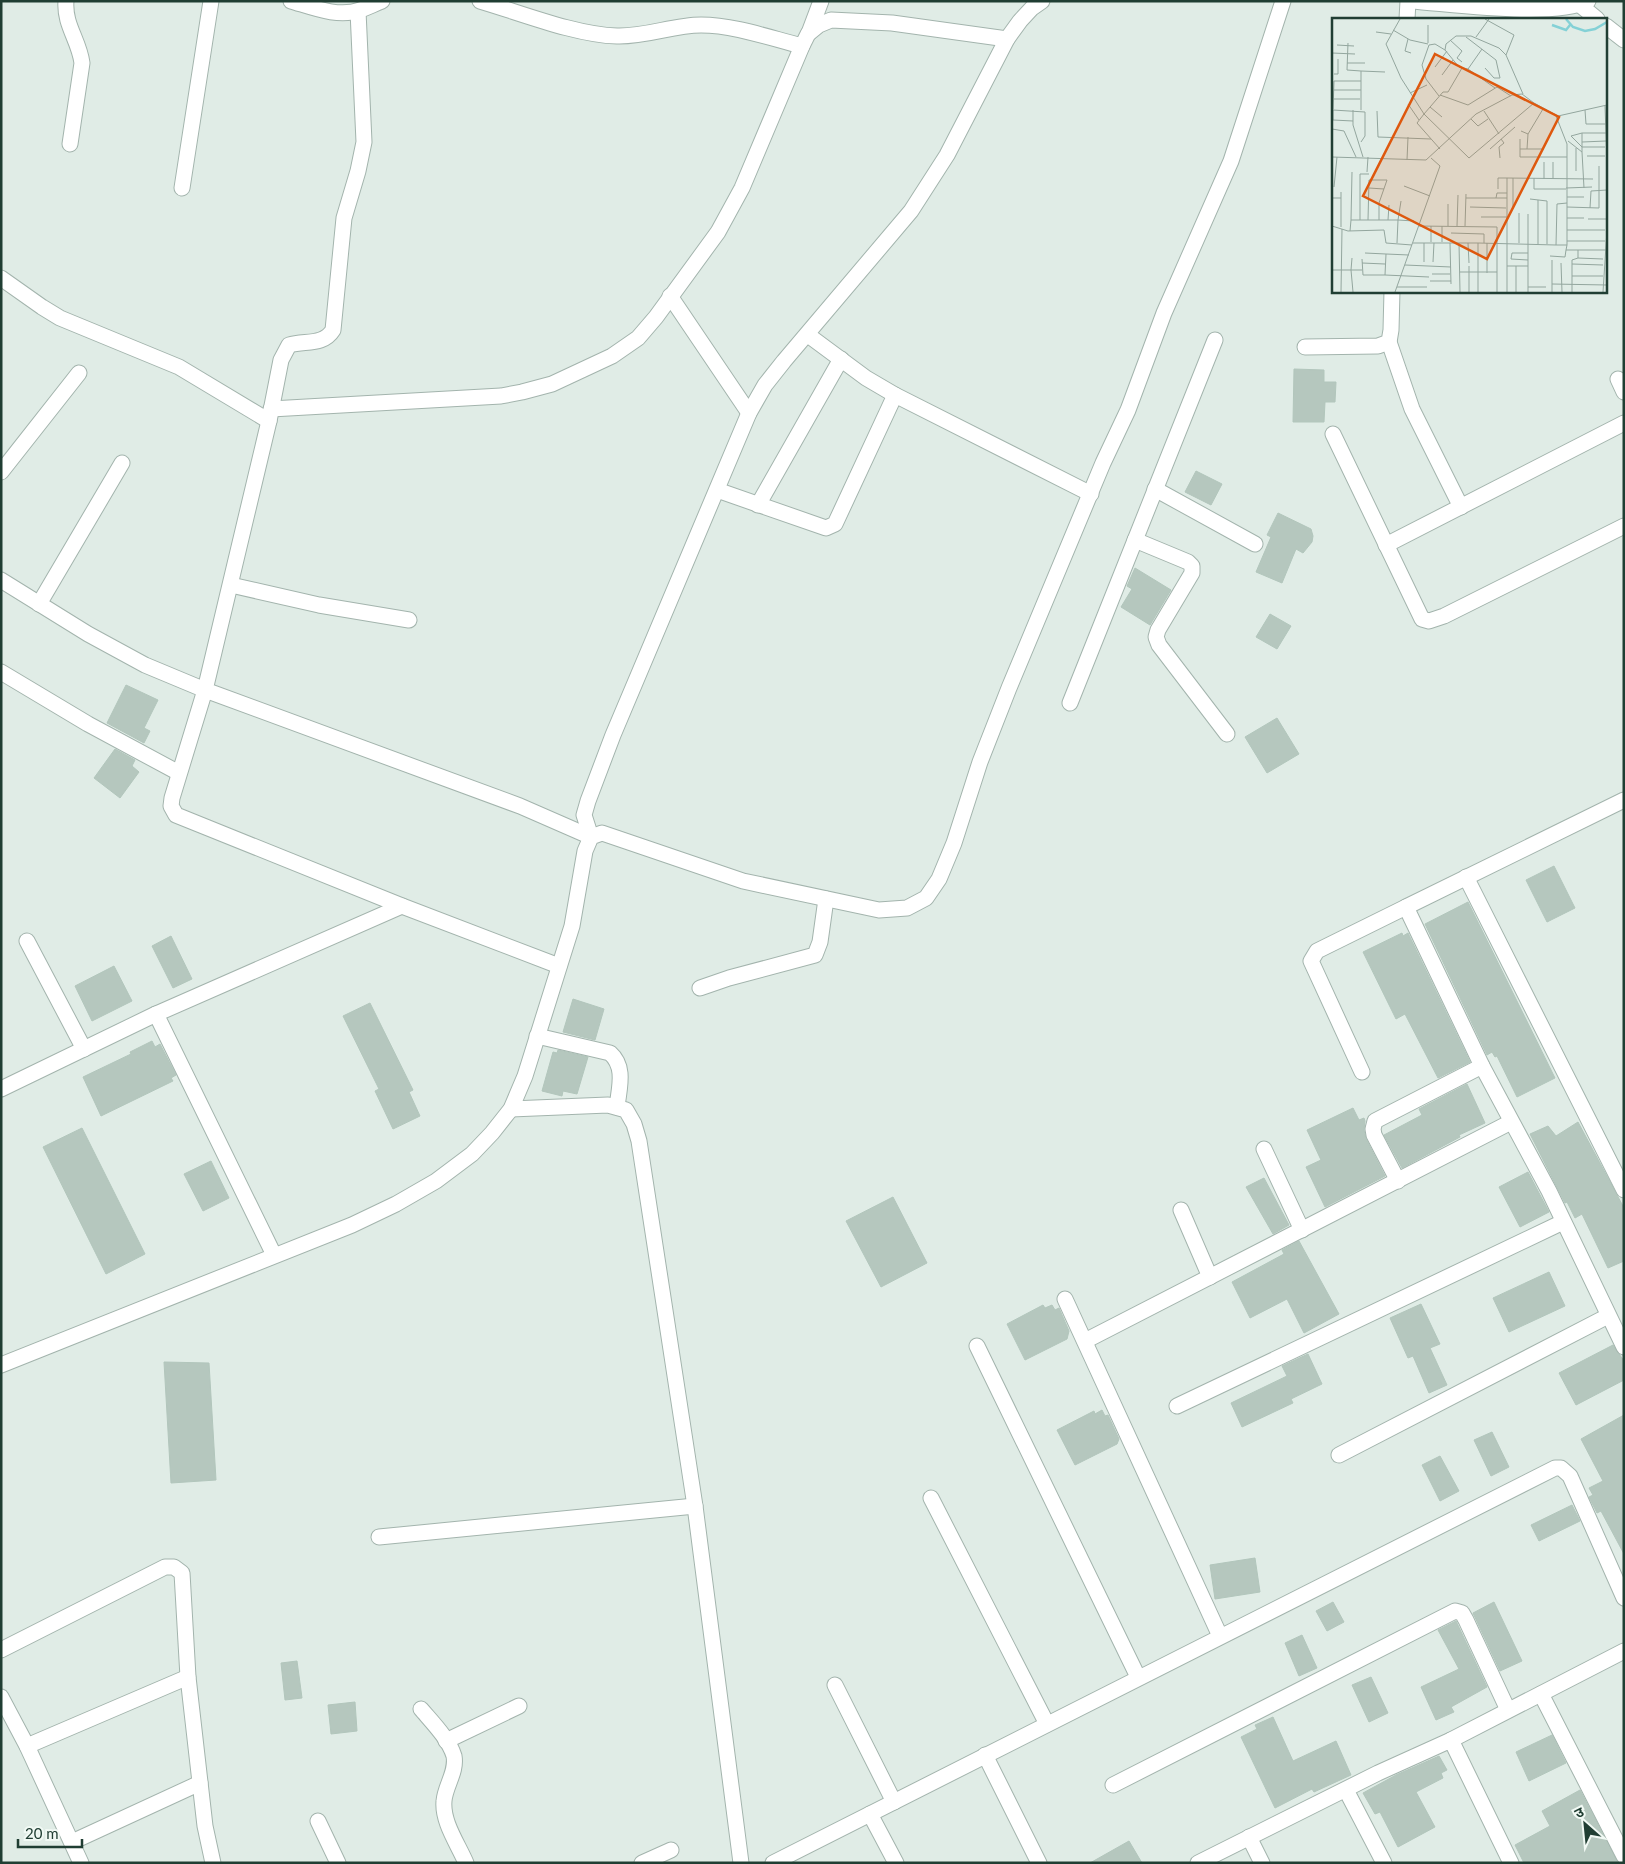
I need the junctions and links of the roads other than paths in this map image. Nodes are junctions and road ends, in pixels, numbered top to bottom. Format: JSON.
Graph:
{"nodes":[{"id":1,"x":66,"y":1,"type":"edge"},
{"id":2,"x":211,"y":1,"type":"edge"},
{"id":3,"x":290,"y":1,"type":"edge"},
{"id":4,"x":382,"y":1,"type":"edge"},
{"id":5,"x":480,"y":1,"type":"edge"},
{"id":6,"x":821,"y":1,"type":"edge"},
{"id":7,"x":1042,"y":1,"type":"edge"},
{"id":8,"x":1283,"y":1,"type":"edge"},
{"id":9,"x":1409,"y":1,"type":"edge"},
{"id":10,"x":1584,"y":3,"type":"edge"},
{"id":11,"x":358,"y":11,"type":"junction"},
{"id":12,"x":1407,"y":18,"type":"edge"},
{"id":13,"x":1596,"y":18,"type":"edge"},
{"id":14,"x":1608,"y":28,"type":"edge"},
{"id":15,"x":1007,"y":39,"type":"junction"},
{"id":16,"x":805,"y":40,"type":"junction"},
{"id":17,"x":1624,"y":40,"type":"edge"},
{"id":18,"x":70,"y":144,"type":"dead end"},
{"id":19,"x":182,"y":188,"type":"dead end"},
{"id":20,"x":1,"y":278,"type":"edge"},
{"id":21,"x":1392,"y":292,"type":"edge"},
{"id":22,"x":670,"y":296,"type":"junction"},
{"id":23,"x":808,"y":335,"type":"junction"},
{"id":24,"x":1215,"y":340,"type":"dead end"},
{"id":25,"x":1389,"y":342,"type":"junction"},
{"id":26,"x":1305,"y":347,"type":"dead end"},
{"id":27,"x":841,"y":359,"type":"junction"},
{"id":28,"x":79,"y":373,"type":"dead end"},
{"id":29,"x":895,"y":395,"type":"junction"},
{"id":30,"x":749,"y":413,"type":"junction"},
{"id":31,"x":270,"y":415,"type":"junction"},
{"id":32,"x":1624,"y":423,"type":"edge"},
{"id":33,"x":1333,"y":434,"type":"dead end"},
{"id":34,"x":122,"y":463,"type":"dead end"},
{"id":35,"x":1,"y":472,"type":"edge"},
{"id":36,"x":1155,"y":489,"type":"junction"},
{"id":37,"x":717,"y":490,"type":"junction"},
{"id":38,"x":1091,"y":494,"type":"junction"},
{"id":39,"x":758,"y":505,"type":"junction"},
{"id":40,"x":1461,"y":507,"type":"junction"},
{"id":41,"x":1624,"y":526,"type":"edge"},
{"id":42,"x":1135,"y":540,"type":"junction"},
{"id":43,"x":1255,"y":544,"type":"dead end"},
{"id":44,"x":1386,"y":545,"type":"junction"},
{"id":45,"x":1,"y":580,"type":"edge"},
{"id":46,"x":231,"y":585,"type":"junction"},
{"id":47,"x":39,"y":604,"type":"junction"},
{"id":48,"x":409,"y":620,"type":"dead end"},
{"id":49,"x":1,"y":672,"type":"edge"},
{"id":50,"x":205,"y":690,"type":"junction"},
{"id":51,"x":1070,"y":703,"type":"dead end"},
{"id":52,"x":1227,"y":734,"type":"dead end"},
{"id":53,"x":179,"y":773,"type":"junction"},
{"id":54,"x":1624,"y":800,"type":"edge"},
{"id":55,"x":591,"y":837,"type":"junction"},
{"id":56,"x":1466,"y":876,"type":"junction"},
{"id":57,"x":826,"y":899,"type":"junction"},
{"id":58,"x":402,"y":906,"type":"junction"},
{"id":59,"x":1406,"y":907,"type":"junction"},
{"id":60,"x":27,"y":941,"type":"dead end"},
{"id":61,"x":559,"y":966,"type":"junction"},
{"id":62,"x":700,"y":988,"type":"dead end"},
{"id":63,"x":156,"y":1014,"type":"junction"},
{"id":64,"x":537,"y":1036,"type":"junction"},
{"id":65,"x":84,"y":1049,"type":"junction"},
{"id":66,"x":1482,"y":1066,"type":"junction"},
{"id":67,"x":1362,"y":1072,"type":"dead end"},
{"id":68,"x":1,"y":1089,"type":"edge"},
{"id":69,"x":617,"y":1107,"type":"junction"},
{"id":70,"x":510,"y":1109,"type":"junction"},
{"id":71,"x":1512,"y":1122,"type":"junction"},
{"id":72,"x":1264,"y":1149,"type":"dead end"},
{"id":73,"x":1398,"y":1181,"type":"junction"},
{"id":74,"x":1624,"y":1190,"type":"edge"},
{"id":75,"x":1181,"y":1210,"type":"dead end"},
{"id":76,"x":1563,"y":1222,"type":"junction"},
{"id":77,"x":1302,"y":1230,"type":"junction"},
{"id":78,"x":274,"y":1255,"type":"junction"},
{"id":79,"x":1210,"y":1277,"type":"junction"},
{"id":80,"x":1065,"y":1299,"type":"dead end"},
{"id":81,"x":1608,"y":1316,"type":"junction"},
{"id":82,"x":1085,"y":1341,"type":"junction"},
{"id":83,"x":977,"y":1346,"type":"dead end"},
{"id":84,"x":1624,"y":1347,"type":"edge"},
{"id":85,"x":1,"y":1365,"type":"edge"},
{"id":86,"x":1177,"y":1406,"type":"dead end"},
{"id":87,"x":1339,"y":1455,"type":"dead end"},
{"id":88,"x":931,"y":1498,"type":"dead end"},
{"id":89,"x":695,"y":1506,"type":"junction"},
{"id":90,"x":378,"y":1537,"type":"dead end"},
{"id":91,"x":1624,"y":1598,"type":"edge"},
{"id":92,"x":1220,"y":1636,"type":"junction"},
{"id":93,"x":1,"y":1650,"type":"edge"},
{"id":94,"x":1624,"y":1651,"type":"edge"},
{"id":95,"x":188,"y":1676,"type":"junction"},
{"id":96,"x":1138,"y":1677,"type":"junction"},
{"id":97,"x":834,"y":1685,"type":"dead end"},
{"id":98,"x":1541,"y":1694,"type":"junction"},
{"id":99,"x":1,"y":1697,"type":"edge"},
{"id":100,"x":519,"y":1706,"type":"dead end"},
{"id":101,"x":421,"y":1709,"type":"dead end"},
{"id":102,"x":1508,"y":1710,"type":"junction"},
{"id":103,"x":1047,"y":1724,"type":"junction"},
{"id":104,"x":1451,"y":1740,"type":"junction"},
{"id":105,"x":446,"y":1741,"type":"junction"},
{"id":106,"x":27,"y":1746,"type":"junction"},
{"id":107,"x":985,"y":1755,"type":"junction"},
{"id":108,"x":200,"y":1783,"type":"junction"},
{"id":109,"x":1113,"y":1785,"type":"dead end"},
{"id":110,"x":1346,"y":1790,"type":"junction"},
{"id":111,"x":894,"y":1802,"type":"junction"},
{"id":112,"x":870,"y":1814,"type":"junction"},
{"id":113,"x":318,"y":1821,"type":"dead end"},
{"id":114,"x":1249,"y":1837,"type":"junction"},
{"id":115,"x":72,"y":1842,"type":"junction"},
{"id":116,"x":671,"y":1850,"type":"dead end"},
{"id":117,"x":1624,"y":1856,"type":"edge"},
{"id":118,"x":81,"y":1863,"type":"edge"},
{"id":119,"x":213,"y":1863,"type":"edge"},
{"id":120,"x":338,"y":1863,"type":"edge"},
{"id":121,"x":466,"y":1863,"type":"edge"},
{"id":122,"x":642,"y":1863,"type":"edge"},
{"id":123,"x":741,"y":1863,"type":"edge"},
{"id":124,"x":773,"y":1863,"type":"edge"},
{"id":125,"x":896,"y":1863,"type":"edge"},
{"id":126,"x":1039,"y":1863,"type":"edge"},
{"id":127,"x":1198,"y":1863,"type":"edge"},
{"id":128,"x":1262,"y":1863,"type":"edge"},
{"id":129,"x":1384,"y":1863,"type":"edge"},
{"id":130,"x":1511,"y":1863,"type":"edge"}],
"edges":[{"from":1,"to":18,"type":"street"},
{"from":2,"to":19,"type":"street"},
{"from":3,"to":11,"type":"street"},
{"from":4,"to":11,"type":"street"},
{"from":5,"to":16,"type":"street"},
{"from":6,"to":16,"type":"street"},
{"from":7,"to":15,"type":"street"},
{"from":8,"to":38,"type":"street"},
{"from":9,"to":10,"type":"street"},
{"from":9,"to":12,"type":"street"},
{"from":10,"to":13,"type":"street"},
{"from":11,"to":31,"type":"street"},
{"from":14,"to":17,"type":"street"},
{"from":15,"to":16,"type":"street"},
{"from":15,"to":23,"type":"street"},
{"from":16,"to":22,"type":"street"},
{"from":20,"to":31,"type":"street"},
{"from":21,"to":25,"type":"street"},
{"from":22,"to":30,"type":"street"},
{"from":22,"to":31,"type":"street"},
{"from":23,"to":27,"type":"street"},
{"from":23,"to":30,"type":"street"},
{"from":24,"to":36,"type":"street"},
{"from":25,"to":26,"type":"street"},
{"from":25,"to":40,"type":"street"},
{"from":27,"to":29,"type":"street"},
{"from":27,"to":39,"type":"street"},
{"from":28,"to":35,"type":"street"},
{"from":29,"to":38,"type":"street"},
{"from":29,"to":39,"type":"street"},
{"from":30,"to":37,"type":"street"},
{"from":31,"to":46,"type":"street"},
{"from":32,"to":40,"type":"street"},
{"from":33,"to":44,"type":"street"},
{"from":34,"to":47,"type":"street"},
{"from":36,"to":42,"type":"street"},
{"from":36,"to":43,"type":"street"},
{"from":37,"to":39,"type":"street"},
{"from":37,"to":55,"type":"street"},
{"from":38,"to":57,"type":"street"},
{"from":40,"to":44,"type":"street"},
{"from":41,"to":44,"type":"street"},
{"from":42,"to":51,"type":"street"},
{"from":42,"to":52,"type":"street"},
{"from":45,"to":47,"type":"street"},
{"from":46,"to":48,"type":"street"},
{"from":46,"to":50,"type":"street"},
{"from":47,"to":50,"type":"street"},
{"from":49,"to":53,"type":"street"},
{"from":50,"to":53,"type":"street"},
{"from":50,"to":55,"type":"street"},
{"from":53,"to":58,"type":"street"},
{"from":54,"to":56,"type":"street"},
{"from":55,"to":57,"type":"street"},
{"from":55,"to":61,"type":"street"},
{"from":56,"to":59,"type":"street"},
{"from":56,"to":74,"type":"street"},
{"from":57,"to":62,"type":"street"},
{"from":58,"to":61,"type":"street"},
{"from":58,"to":63,"type":"street"},
{"from":59,"to":66,"type":"street"},
{"from":59,"to":67,"type":"street"},
{"from":60,"to":65,"type":"street"},
{"from":61,"to":64,"type":"street"},
{"from":63,"to":65,"type":"street"},
{"from":63,"to":78,"type":"street"},
{"from":64,"to":69,"type":"street"},
{"from":64,"to":70,"type":"street"},
{"from":65,"to":68,"type":"street"},
{"from":66,"to":71,"type":"street"},
{"from":66,"to":73,"type":"street"},
{"from":69,"to":70,"type":"street"},
{"from":69,"to":89,"type":"street"},
{"from":70,"to":78,"type":"street"},
{"from":71,"to":73,"type":"street"},
{"from":71,"to":76,"type":"street"},
{"from":72,"to":77,"type":"street"},
{"from":73,"to":77,"type":"street"},
{"from":75,"to":79,"type":"street"},
{"from":76,"to":81,"type":"street"},
{"from":76,"to":86,"type":"street"},
{"from":77,"to":79,"type":"street"},
{"from":78,"to":85,"type":"street"},
{"from":79,"to":82,"type":"street"},
{"from":80,"to":82,"type":"street"},
{"from":81,"to":84,"type":"street"},
{"from":81,"to":87,"type":"street"},
{"from":82,"to":92,"type":"street"},
{"from":83,"to":96,"type":"street"},
{"from":88,"to":103,"type":"street"},
{"from":89,"to":90,"type":"street"},
{"from":89,"to":123,"type":"street"},
{"from":91,"to":92,"type":"street"},
{"from":92,"to":96,"type":"street"},
{"from":93,"to":95,"type":"street"},
{"from":94,"to":98,"type":"street"},
{"from":95,"to":106,"type":"street"},
{"from":95,"to":108,"type":"street"},
{"from":96,"to":103,"type":"street"},
{"from":97,"to":111,"type":"street"},
{"from":98,"to":102,"type":"street"},
{"from":98,"to":117,"type":"street"},
{"from":99,"to":106,"type":"street"},
{"from":100,"to":105,"type":"street"},
{"from":101,"to":105,"type":"street"},
{"from":102,"to":104,"type":"street"},
{"from":102,"to":109,"type":"street"},
{"from":103,"to":107,"type":"street"},
{"from":104,"to":110,"type":"street"},
{"from":104,"to":130,"type":"street"},
{"from":105,"to":121,"type":"street"},
{"from":106,"to":115,"type":"street"},
{"from":107,"to":111,"type":"street"},
{"from":107,"to":126,"type":"street"},
{"from":108,"to":115,"type":"street"},
{"from":108,"to":119,"type":"street"},
{"from":110,"to":114,"type":"street"},
{"from":110,"to":129,"type":"street"},
{"from":111,"to":112,"type":"street"},
{"from":112,"to":124,"type":"street"},
{"from":112,"to":125,"type":"street"},
{"from":113,"to":120,"type":"street"},
{"from":114,"to":127,"type":"street"},
{"from":114,"to":128,"type":"street"},
{"from":115,"to":118,"type":"street"},
{"from":116,"to":122,"type":"street"}]}
